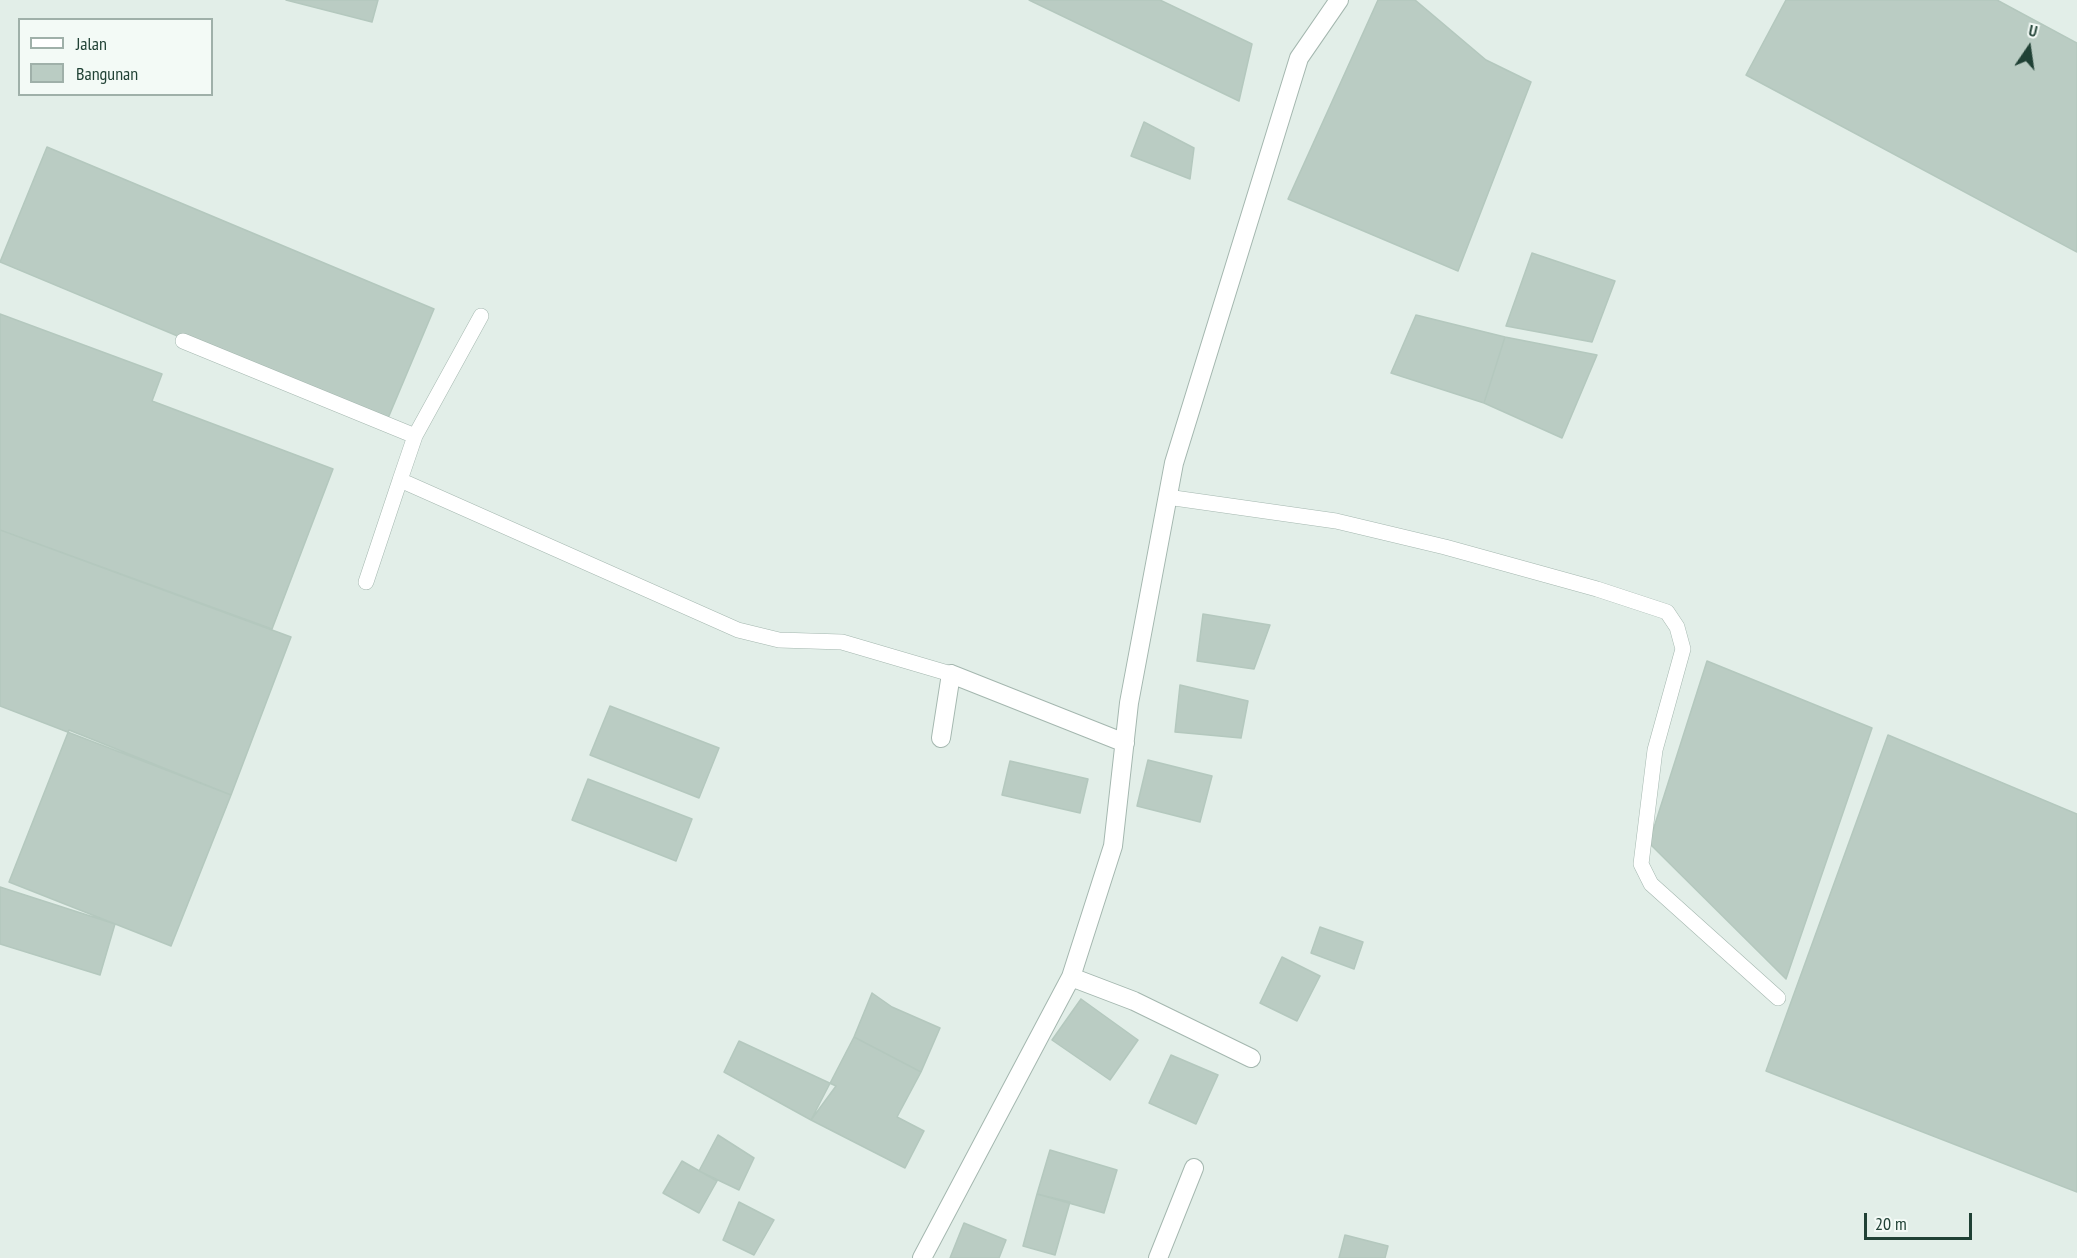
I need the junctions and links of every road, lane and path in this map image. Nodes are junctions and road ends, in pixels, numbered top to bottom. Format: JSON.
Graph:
{"nodes":[{"id":1,"x":1339,"y":0,"type":"edge"},
{"id":2,"x":481,"y":316,"type":"dead end"},
{"id":3,"x":183,"y":341,"type":"dead end"},
{"id":4,"x":415,"y":436,"type":"junction"},
{"id":5,"x":400,"y":480,"type":"junction"},
{"id":6,"x":1167,"y":497,"type":"junction"},
{"id":7,"x":366,"y":582,"type":"dead end"},
{"id":8,"x":951,"y":674,"type":"junction"},
{"id":9,"x":942,"y":738,"type":"dead end"},
{"id":10,"x":1125,"y":743,"type":"junction"},
{"id":11,"x":1071,"y":977,"type":"junction"},
{"id":12,"x":1778,"y":998,"type":"dead end"},
{"id":13,"x":1251,"y":1058,"type":"dead end"},
{"id":14,"x":1194,"y":1168,"type":"dead end"},
{"id":15,"x":922,"y":1258,"type":"edge"},
{"id":16,"x":1158,"y":1258,"type":"edge"}],
"edges":[{"from":1,"to":6,"type":"street"},
{"from":2,"to":4,"type":"lane"},
{"from":3,"to":4,"type":"lane"},
{"from":4,"to":5,"type":"lane"},
{"from":5,"to":7,"type":"lane"},
{"from":5,"to":8,"type":"lane"},
{"from":6,"to":10,"type":"street"},
{"from":6,"to":12,"type":"lane"},
{"from":8,"to":9,"type":"street"},
{"from":8,"to":10,"type":"street"},
{"from":10,"to":11,"type":"street"},
{"from":11,"to":13,"type":"street"},
{"from":11,"to":15,"type":"street"},
{"from":14,"to":16,"type":"street"}]}
